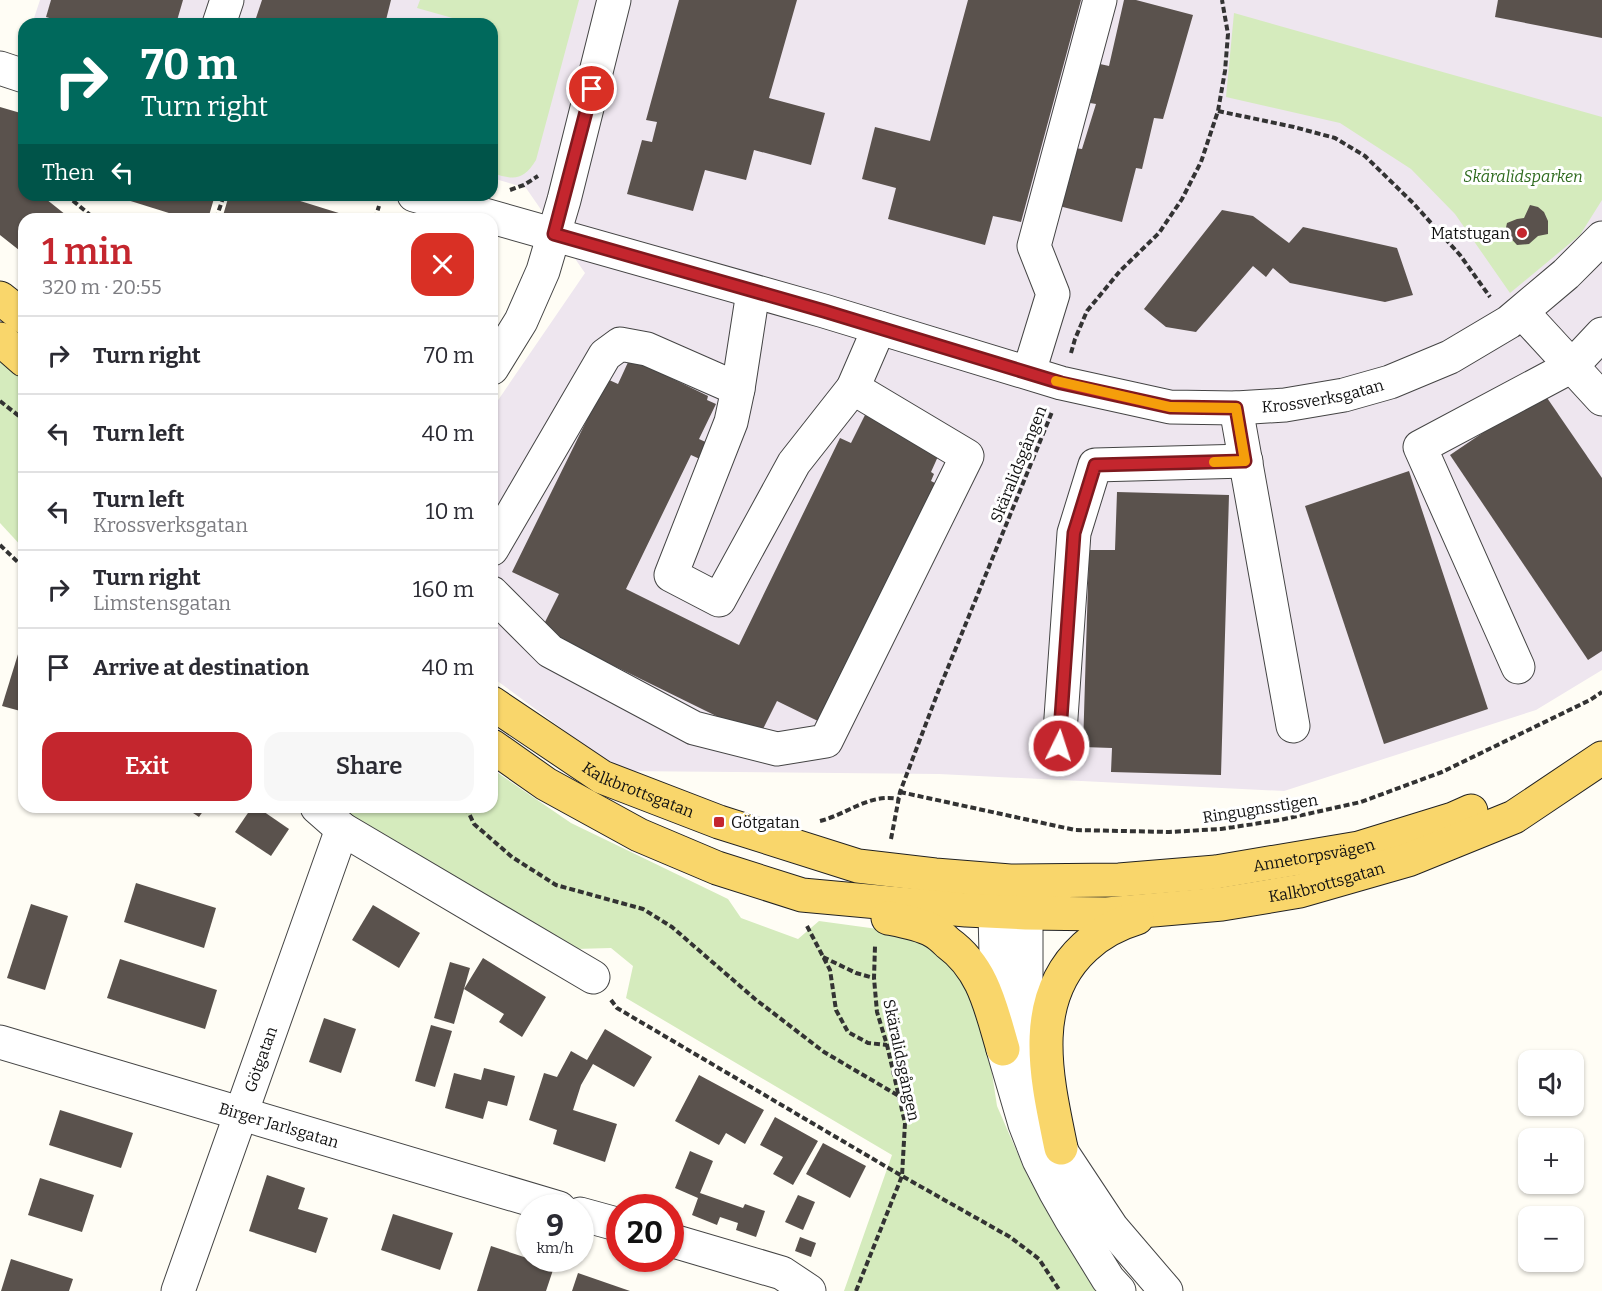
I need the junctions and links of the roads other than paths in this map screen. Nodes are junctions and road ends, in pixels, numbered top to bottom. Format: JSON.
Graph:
{"nodes":[{"id":1,"x":227,"y":0,"type":"edge"},
{"id":2,"x":614,"y":0,"type":"edge"},
{"id":3,"x":1100,"y":0,"type":"edge"},
{"id":4,"x":221,"y":18,"type":"edge"},
{"id":5,"x":0,"y":68,"type":"edge"},
{"id":6,"x":18,"y":74,"type":"edge"},
{"id":7,"x":436,"y":201,"type":"edge"},
{"id":8,"x":479,"y":213,"type":"edge"},
{"id":9,"x":498,"y":218,"type":"edge"},
{"id":10,"x":554,"y":234,"type":"junction"},
{"id":11,"x":1602,"y":238,"type":"edge"},
{"id":12,"x":753,"y":292,"type":"junction"},
{"id":13,"x":0,"y":298,"type":"edge"},
{"id":14,"x":18,"y":312,"type":"edge"},
{"id":15,"x":1515,"y":317,"type":"junction"},
{"id":16,"x":879,"y":328,"type":"junction"},
{"id":17,"x":1602,"y":334,"type":"edge"},
{"id":18,"x":0,"y":339,"type":"edge"},
{"id":19,"x":18,"y":355,"type":"edge"},
{"id":20,"x":498,"y":358,"type":"edge"},
{"id":21,"x":1572,"y":366,"type":"junction"},
{"id":22,"x":1029,"y":372,"type":"junction"},
{"id":23,"x":853,"y":388,"type":"junction"},
{"id":24,"x":738,"y":389,"type":"junction"},
{"id":25,"x":1602,"y":399,"type":"edge"},
{"id":26,"x":1236,"y":408,"type":"junction"},
{"id":27,"x":1245,"y":461,"type":"junction"},
{"id":28,"x":498,"y":539,"type":"edge"},
{"id":29,"x":498,"y":599,"type":"edge"},
{"id":30,"x":1518,"y":667,"type":"dead end"},
{"id":31,"x":498,"y":707,"type":"edge"},
{"id":32,"x":1293,"y":726,"type":"dead end"},
{"id":33,"x":1059,"y":746,"type":"dead end"},
{"id":34,"x":498,"y":750,"type":"edge"},
{"id":35,"x":1602,"y":756,"type":"edge"},
{"id":36,"x":324,"y":813,"type":"edge"},
{"id":37,"x":342,"y":829,"type":"junction"},
{"id":38,"x":1010,"y":881,"type":"junction"},
{"id":39,"x":1168,"y":909,"type":"junction"},
{"id":40,"x":805,"y":910,"type":"junction"},
{"id":41,"x":1010,"y":913,"type":"junction"},
{"id":42,"x":593,"y":977,"type":"road end"},
{"id":43,"x":0,"y":1042,"type":"edge"},
{"id":44,"x":1003,"y":1049,"type":"junction"},
{"id":45,"x":241,"y":1114,"type":"junction"},
{"id":46,"x":1061,"y":1148,"type":"junction"},
{"id":47,"x":516,"y":1195,"type":"edge"},
{"id":48,"x":684,"y":1244,"type":"edge"},
{"id":49,"x":178,"y":1291,"type":"edge"},
{"id":50,"x":809,"y":1291,"type":"edge"},
{"id":51,"x":1119,"y":1291,"type":"edge"},
{"id":52,"x":1166,"y":1291,"type":"edge"}],
"edges":[{"from":1,"to":4,"type":"street"},
{"from":2,"to":10,"type":"street"},
{"from":3,"to":22,"type":"street"},
{"from":5,"to":6,"type":"street"},
{"from":7,"to":8,"type":"street","name":"Krossverksgatan"},
{"from":9,"to":10,"type":"street","name":"Krossverksgatan"},
{"from":10,"to":12,"type":"street","name":"Krossverksgatan"},
{"from":10,"to":20,"type":"street"},
{"from":11,"to":15,"type":"street","name":"Krossverksgatan"},
{"from":12,"to":16,"type":"street","name":"Krossverksgatan"},
{"from":12,"to":24,"type":"street"},
{"from":13,"to":14,"type":"main road"},
{"from":15,"to":21,"type":"street"},
{"from":15,"to":26,"type":"street","name":"Krossverksgatan"},
{"from":16,"to":22,"type":"street","name":"Krossverksgatan"},
{"from":16,"to":23,"type":"street"},
{"from":17,"to":21,"type":"street"},
{"from":18,"to":19,"type":"main road"},
{"from":21,"to":25,"type":"street"},
{"from":21,"to":30,"type":"street"},
{"from":22,"to":26,"type":"street","name":"Krossverksgatan"},
{"from":23,"to":24,"type":"street"},
{"from":23,"to":29,"type":"street"},
{"from":24,"to":28,"type":"street"},
{"from":26,"to":27,"type":"street"},
{"from":27,"to":32,"type":"street"},
{"from":27,"to":33,"type":"street"},
{"from":31,"to":38,"type":"main road","name":"Kalkbrottsgatan"},
{"from":34,"to":40,"type":"main road","name":"Kalkbrottsgatan"},
{"from":35,"to":38,"type":"main road","name":"Annetorpsvägen"},
{"from":35,"to":39,"type":"main road","name":"Kalkbrottsgatan"},
{"from":36,"to":37,"type":"street"},
{"from":37,"to":42,"type":"street"},
{"from":37,"to":45,"type":"street","name":"Götgatan"},
{"from":38,"to":41,"type":"street"},
{"from":39,"to":41,"type":"main road","name":"Kalkbrottsgatan"},
{"from":39,"to":46,"type":"main road"},
{"from":40,"to":41,"type":"main road","name":"Kalkbrottsgatan"},
{"from":40,"to":44,"type":"main road"},
{"from":41,"to":44,"type":"street"},
{"from":41,"to":46,"type":"street"},
{"from":43,"to":45,"type":"street","name":"Birger Jarlsgatan"},
{"from":44,"to":51,"type":"street"},
{"from":45,"to":47,"type":"street","name":"Birger Jarlsgatan"},
{"from":45,"to":49,"type":"street","name":"Götgatan"},
{"from":46,"to":52,"type":"street"},
{"from":48,"to":50,"type":"street"}]}
